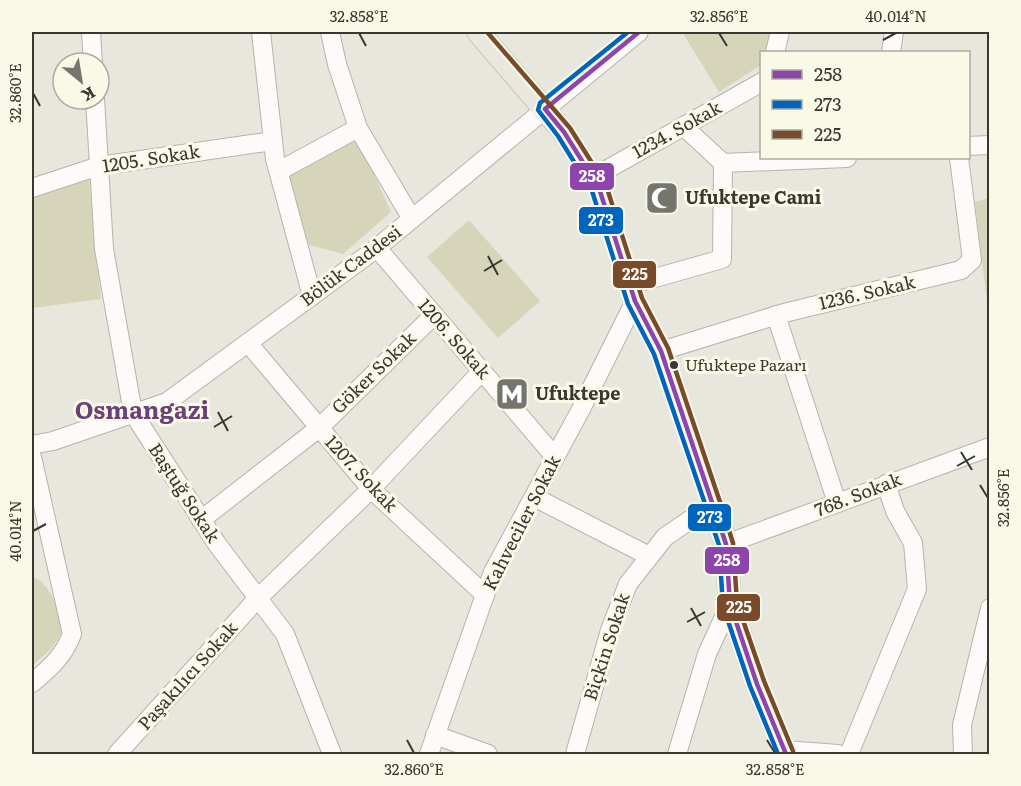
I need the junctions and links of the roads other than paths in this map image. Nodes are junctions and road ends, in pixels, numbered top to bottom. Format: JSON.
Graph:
{"nodes":[{"id":1,"x":91,"y":32,"type":"edge"},
{"id":2,"x":261,"y":32,"type":"edge"},
{"id":3,"x":330,"y":32,"type":"edge"},
{"id":4,"x":478,"y":32,"type":"edge"},
{"id":5,"x":639,"y":32,"type":"edge"},
{"id":6,"x":780,"y":32,"type":"edge"},
{"id":7,"x":894,"y":32,"type":"edge"},
{"id":8,"x":92,"y":51,"type":"edge"},
{"id":9,"x":775,"y":51,"type":"edge"},
{"id":10,"x":891,"y":51,"type":"edge"},
{"id":11,"x":760,"y":83,"type":"edge"},
{"id":12,"x":545,"y":109,"type":"junction"},
{"id":13,"x":96,"y":111,"type":"edge"},
{"id":14,"x":683,"y":126,"type":"junction"},
{"id":15,"x":358,"y":128,"type":"junction"},
{"id":16,"x":273,"y":141,"type":"junction"},
{"id":17,"x":990,"y":145,"type":"edge"},
{"id":18,"x":970,"y":146,"type":"edge"},
{"id":19,"x":822,"y":159,"type":"edge"},
{"id":20,"x":959,"y":159,"type":"edge"},
{"id":21,"x":723,"y":163,"type":"junction"},
{"id":22,"x":99,"y":166,"type":"junction"},
{"id":23,"x":279,"y":171,"type":"junction"},
{"id":24,"x":592,"y":178,"type":"junction"},
{"id":25,"x":32,"y":188,"type":"edge"},
{"id":26,"x":412,"y":219,"type":"junction"},
{"id":27,"x":377,"y":248,"type":"junction"},
{"id":28,"x":632,"y":293,"type":"junction"},
{"id":29,"x":312,"y":296,"type":"junction"},
{"id":30,"x":434,"y":315,"type":"junction"},
{"id":31,"x":776,"y":315,"type":"junction"},
{"id":32,"x":248,"y":343,"type":"junction"},
{"id":33,"x":661,"y":351,"type":"junction"},
{"id":34,"x":482,"y":371,"type":"junction"},
{"id":35,"x":134,"y":413,"type":"junction"},
{"id":36,"x":319,"y":428,"type":"junction"},
{"id":37,"x":32,"y":445,"type":"edge"},
{"id":38,"x":990,"y":447,"type":"edge"},
{"id":39,"x":32,"y":457,"type":"edge"},
{"id":40,"x":555,"y":457,"type":"junction"},
{"id":41,"x":886,"y":484,"type":"junction"},
{"id":42,"x":371,"y":489,"type":"junction"},
{"id":43,"x":534,"y":497,"type":"junction"},
{"id":44,"x":837,"y":503,"type":"junction"},
{"id":45,"x":713,"y":504,"type":"junction"},
{"id":46,"x":201,"y":520,"type":"junction"},
{"id":47,"x":726,"y":544,"type":"junction"},
{"id":48,"x":649,"y":556,"type":"junction"},
{"id":49,"x":485,"y":595,"type":"junction"},
{"id":50,"x":258,"y":598,"type":"junction"},
{"id":51,"x":730,"y":604,"type":"junction"},
{"id":52,"x":990,"y":608,"type":"edge"},
{"id":53,"x":32,"y":683,"type":"edge"},
{"id":54,"x":435,"y":735,"type":"junction"},
{"id":55,"x":785,"y":752,"type":"edge"},
{"id":56,"x":117,"y":754,"type":"edge"},
{"id":57,"x":332,"y":754,"type":"edge"},
{"id":58,"x":429,"y":754,"type":"edge"},
{"id":59,"x":488,"y":754,"type":"edge"},
{"id":60,"x":575,"y":754,"type":"edge"},
{"id":61,"x":677,"y":754,"type":"edge"},
{"id":62,"x":838,"y":754,"type":"edge"},
{"id":63,"x":849,"y":754,"type":"edge"},
{"id":64,"x":963,"y":754,"type":"edge"}],
"edges":[{"from":1,"to":8,"type":"street"},
{"from":2,"to":16,"type":"street"},
{"from":3,"to":15,"type":"street"},
{"from":4,"to":12,"type":"main road"},
{"from":5,"to":12,"type":"street","name":"Bölük Caddesi"},
{"from":6,"to":9,"type":"street"},
{"from":7,"to":10,"type":"street"},
{"from":11,"to":14,"type":"street","name":"1234. Sokak"},
{"from":12,"to":24,"type":"main road"},
{"from":12,"to":26,"type":"street","name":"Bölük Caddesi"},
{"from":13,"to":22,"type":"street","name":"Baştuğ Sokak"},
{"from":14,"to":21,"type":"street"},
{"from":14,"to":24,"type":"street","name":"1234. Sokak"},
{"from":15,"to":23,"type":"street"},
{"from":15,"to":26,"type":"street"},
{"from":16,"to":22,"type":"street","name":"1205. Sokak"},
{"from":16,"to":23,"type":"street"},
{"from":17,"to":18,"type":"street"},
{"from":19,"to":21,"type":"street"},
{"from":20,"to":31,"type":"street","name":"1236. Sokak"},
{"from":21,"to":28,"type":"street"},
{"from":22,"to":25,"type":"street","name":"1205. Sokak"},
{"from":22,"to":35,"type":"street","name":"Baştuğ Sokak"},
{"from":23,"to":29,"type":"street"},
{"from":24,"to":28,"type":"main road"},
{"from":26,"to":27,"type":"street","name":"Bölük Caddesi"},
{"from":27,"to":29,"type":"street","name":"Bölük Caddesi"},
{"from":27,"to":30,"type":"street","name":"1206. Sokak"},
{"from":28,"to":33,"type":"main road"},
{"from":28,"to":40,"type":"street","name":"Kahveciler Sokak"},
{"from":29,"to":32,"type":"street","name":"Bölük Caddesi"},
{"from":30,"to":34,"type":"street","name":"1206. Sokak"},
{"from":30,"to":36,"type":"street","name":"Göker Sokak"},
{"from":31,"to":33,"type":"street","name":"1236. Sokak"},
{"from":31,"to":44,"type":"street"},
{"from":32,"to":35,"type":"street","name":"Bölük Caddesi"},
{"from":32,"to":36,"type":"street","name":"1207. Sokak"},
{"from":33,"to":45,"type":"main road"},
{"from":34,"to":40,"type":"street","name":"1206. Sokak"},
{"from":34,"to":42,"type":"street","name":"Paşakılıcı Sokak"},
{"from":35,"to":37,"type":"street","name":"Bölük Caddesi"},
{"from":35,"to":46,"type":"street","name":"Baştuğ Sokak"},
{"from":36,"to":42,"type":"street","name":"1207. Sokak"},
{"from":36,"to":46,"type":"street","name":"Göker Sokak"},
{"from":38,"to":41,"type":"street","name":"768. Sokak"},
{"from":39,"to":53,"type":"street"},
{"from":40,"to":43,"type":"street","name":"Kahveciler Sokak"},
{"from":41,"to":44,"type":"street","name":"768. Sokak"},
{"from":41,"to":63,"type":"street"},
{"from":42,"to":49,"type":"street","name":"1207. Sokak"},
{"from":42,"to":50,"type":"street","name":"Paşakılıcı Sokak"},
{"from":43,"to":48,"type":"street"},
{"from":43,"to":49,"type":"street","name":"Kahveciler Sokak"},
{"from":44,"to":47,"type":"street","name":"768. Sokak"},
{"from":45,"to":47,"type":"main road"},
{"from":45,"to":48,"type":"street","name":"Biçkin Sokak"},
{"from":46,"to":50,"type":"street","name":"Baştuğ Sokak"},
{"from":47,"to":51,"type":"main road"},
{"from":48,"to":60,"type":"street","name":"Biçkin Sokak"},
{"from":49,"to":54,"type":"street","name":"Kahveciler Sokak"},
{"from":50,"to":56,"type":"street","name":"Paşakılıcı Sokak"},
{"from":50,"to":57,"type":"street","name":"Baştuğ Sokak"},
{"from":51,"to":55,"type":"main road"},
{"from":51,"to":61,"type":"street"},
{"from":52,"to":64,"type":"street"},
{"from":54,"to":58,"type":"street","name":"Kahveciler Sokak"},
{"from":54,"to":59,"type":"street"},
{"from":55,"to":62,"type":"street"}]}
